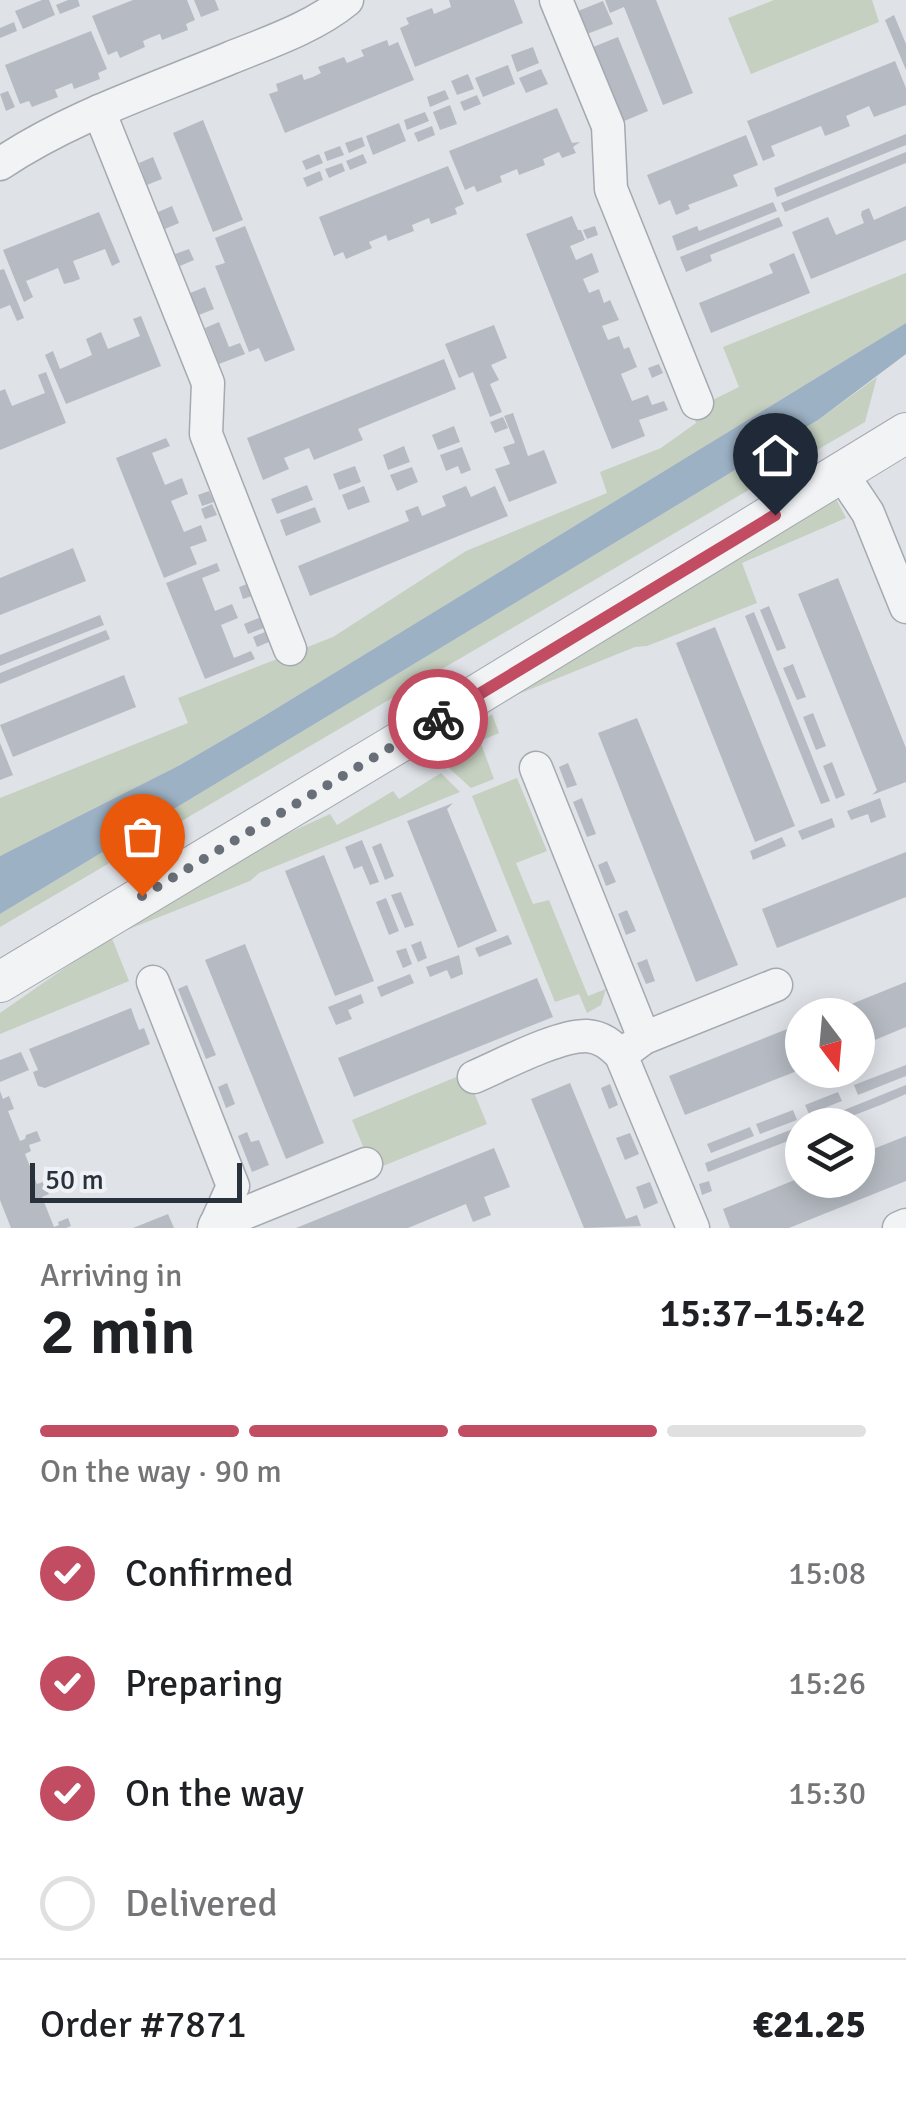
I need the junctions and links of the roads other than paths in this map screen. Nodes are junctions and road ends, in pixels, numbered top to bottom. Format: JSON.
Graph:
{"nodes":[{"id":1,"x":556,"y":0,"type":"edge"},
{"id":2,"x":336,"y":4,"type":"edge"},
{"id":3,"x":99,"y":112,"type":"junction"},
{"id":4,"x":0,"y":164,"type":"edge"},
{"id":5,"x":696,"y":402,"type":"dead end"},
{"id":6,"x":906,"y":433,"type":"edge"},
{"id":7,"x":842,"y":474,"type":"junction"},
{"id":8,"x":906,"y":607,"type":"edge"},
{"id":9,"x":290,"y":650,"type":"dead end"},
{"id":10,"x":536,"y":768,"type":"dead end"},
{"id":11,"x":0,"y":982,"type":"edge"},
{"id":12,"x":153,"y":982,"type":"dead end"},
{"id":13,"x":776,"y":986,"type":"dead end"},
{"id":14,"x":633,"y":1046,"type":"junction"},
{"id":15,"x":474,"y":1076,"type":"dead end"},
{"id":16,"x":366,"y":1164,"type":"dead end"},
{"id":17,"x":215,"y":1227,"type":"edge"},
{"id":18,"x":693,"y":1228,"type":"edge"}],
"edges":[{"from":1,"to":5,"type":"street"},
{"from":2,"to":3,"type":"street"},
{"from":3,"to":4,"type":"street"},
{"from":3,"to":9,"type":"street"},
{"from":6,"to":7,"type":"street"},
{"from":7,"to":8,"type":"street"},
{"from":7,"to":11,"type":"street"},
{"from":10,"to":14,"type":"street"},
{"from":12,"to":17,"type":"street"},
{"from":13,"to":14,"type":"street"},
{"from":14,"to":15,"type":"street"},
{"from":14,"to":18,"type":"street"},
{"from":16,"to":17,"type":"street"}]}
